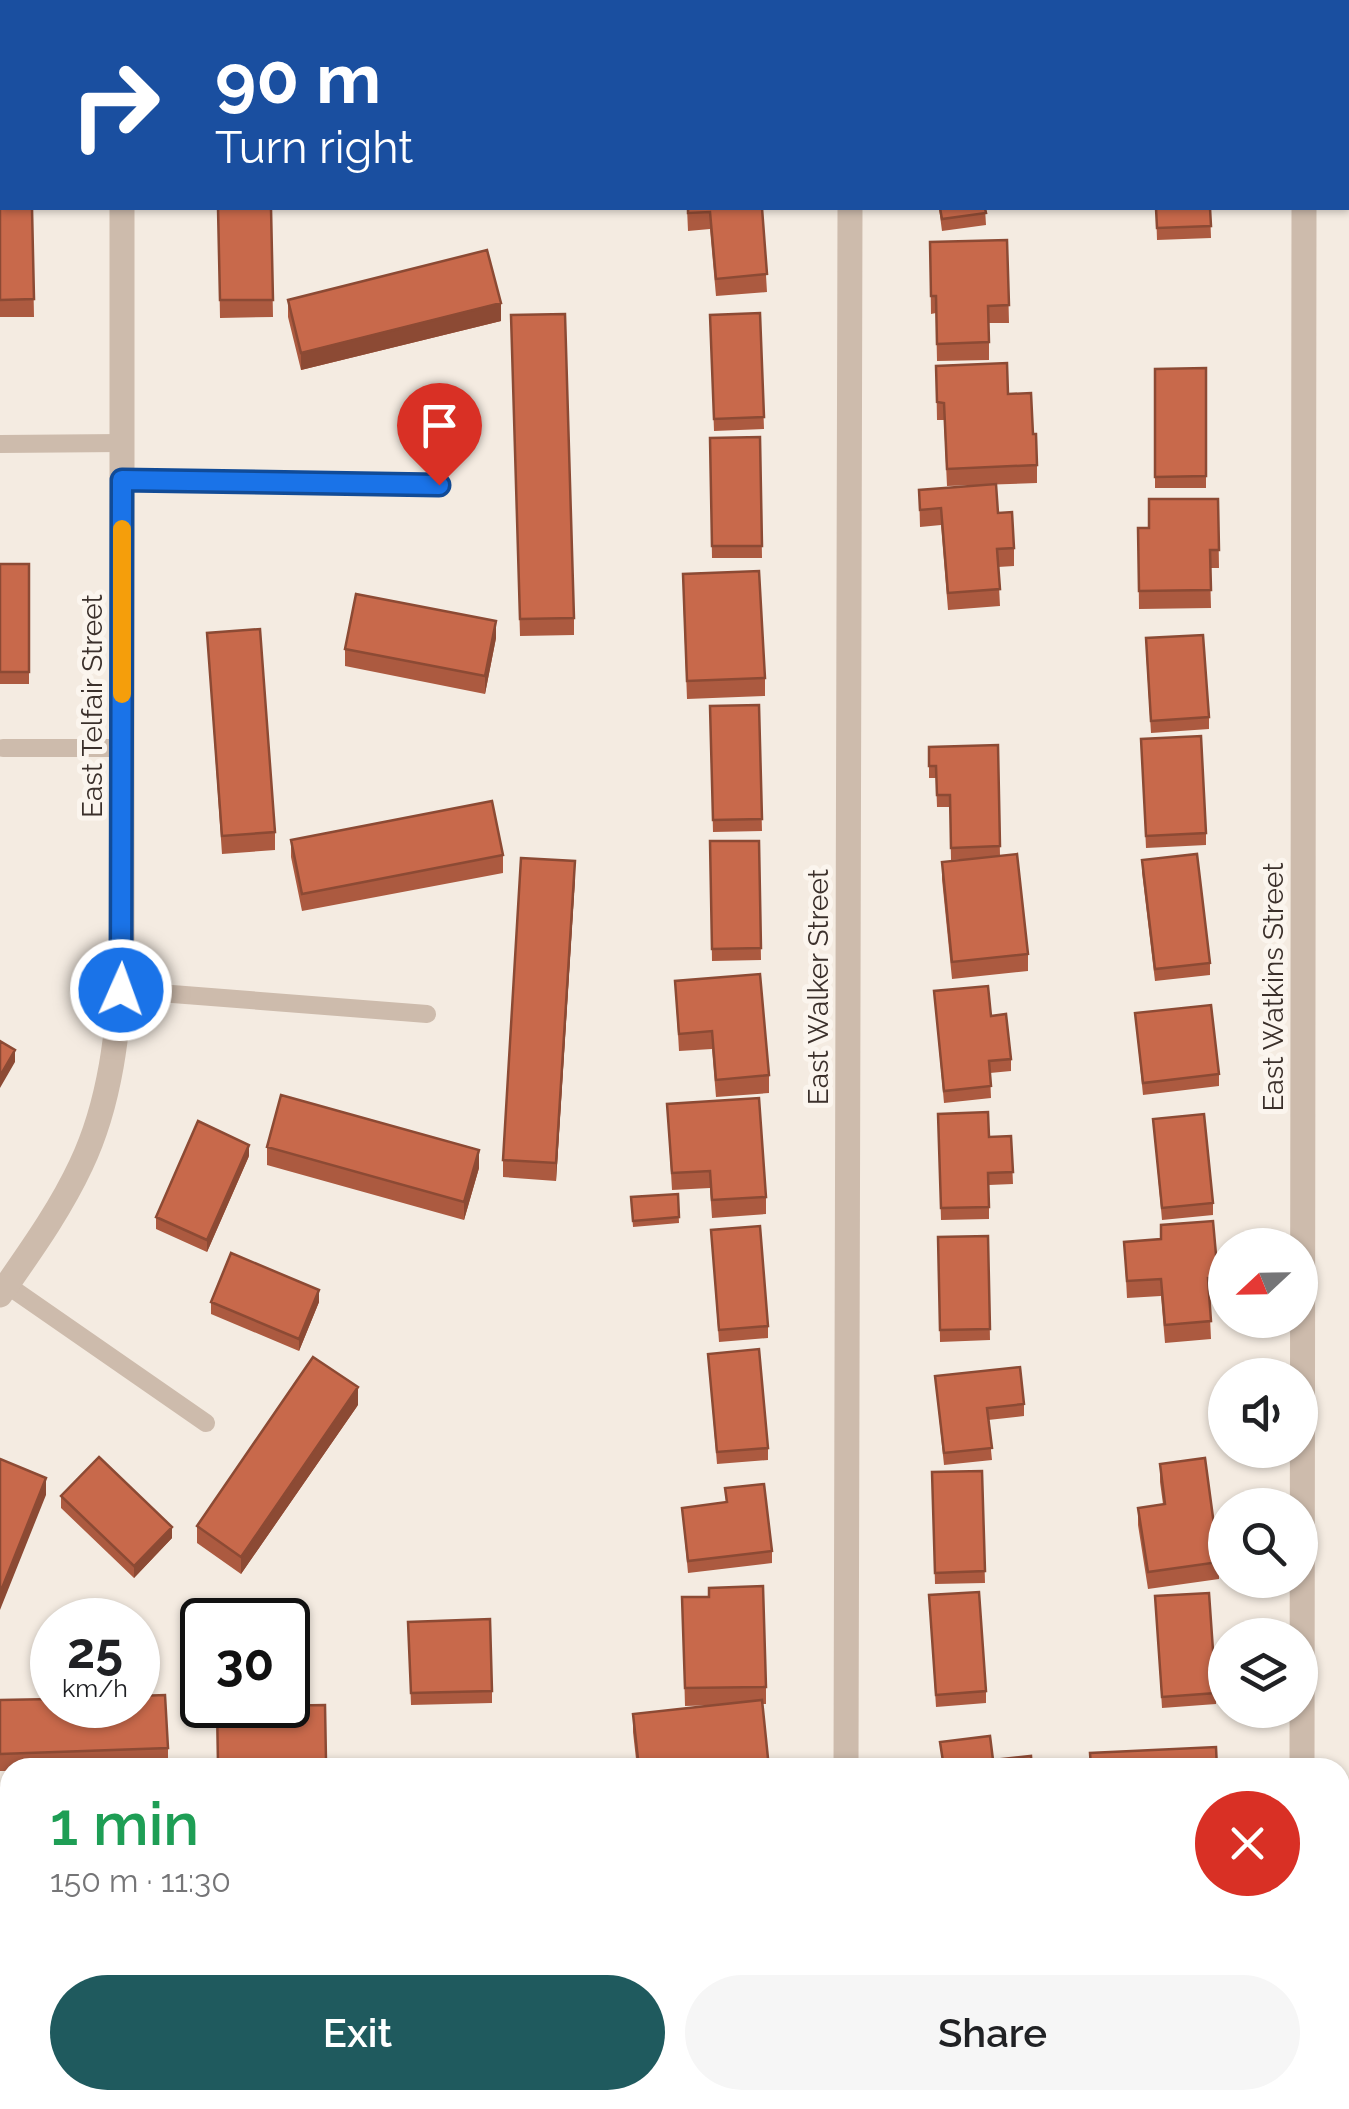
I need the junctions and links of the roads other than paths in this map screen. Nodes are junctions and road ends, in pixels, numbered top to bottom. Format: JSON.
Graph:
{"nodes":[{"id":1,"x":122,"y":210,"type":"edge"},
{"id":2,"x":850,"y":210,"type":"edge"},
{"id":3,"x":1304,"y":210,"type":"edge"},
{"id":4,"x":122,"y":443,"type":"junction"},
{"id":5,"x":0,"y":444,"type":"edge"},
{"id":6,"x":122,"y":480,"type":"junction"},
{"id":7,"x":439,"y":485,"type":"dead end"},
{"id":8,"x":3,"y":748,"type":"dead end"},
{"id":9,"x":122,"y":748,"type":"junction"},
{"id":10,"x":121,"y":990,"type":"junction"},
{"id":11,"x":426,"y":1014,"type":"dead end"},
{"id":12,"x":4,"y":1290,"type":"edge"},
{"id":13,"x":206,"y":1423,"type":"dead end"},
{"id":14,"x":846,"y":1758,"type":"edge"},
{"id":15,"x":1302,"y":1758,"type":"edge"}],
"edges":[{"from":1,"to":4,"type":"street","name":"East Telfair Street"},
{"from":2,"to":14,"type":"street","name":"East Walker Street"},
{"from":3,"to":15,"type":"street","name":"East Watkins Street"},
{"from":4,"to":5,"type":"lane"},
{"from":4,"to":6,"type":"street","name":"East Telfair Street"},
{"from":6,"to":7,"type":"lane"},
{"from":6,"to":9,"type":"street","name":"East Telfair Street"},
{"from":8,"to":9,"type":"lane"},
{"from":9,"to":10,"type":"street","name":"East Telfair Street"},
{"from":10,"to":11,"type":"lane"},
{"from":10,"to":12,"type":"street","name":"East Telfair Street"},
{"from":12,"to":13,"type":"lane"}]}
